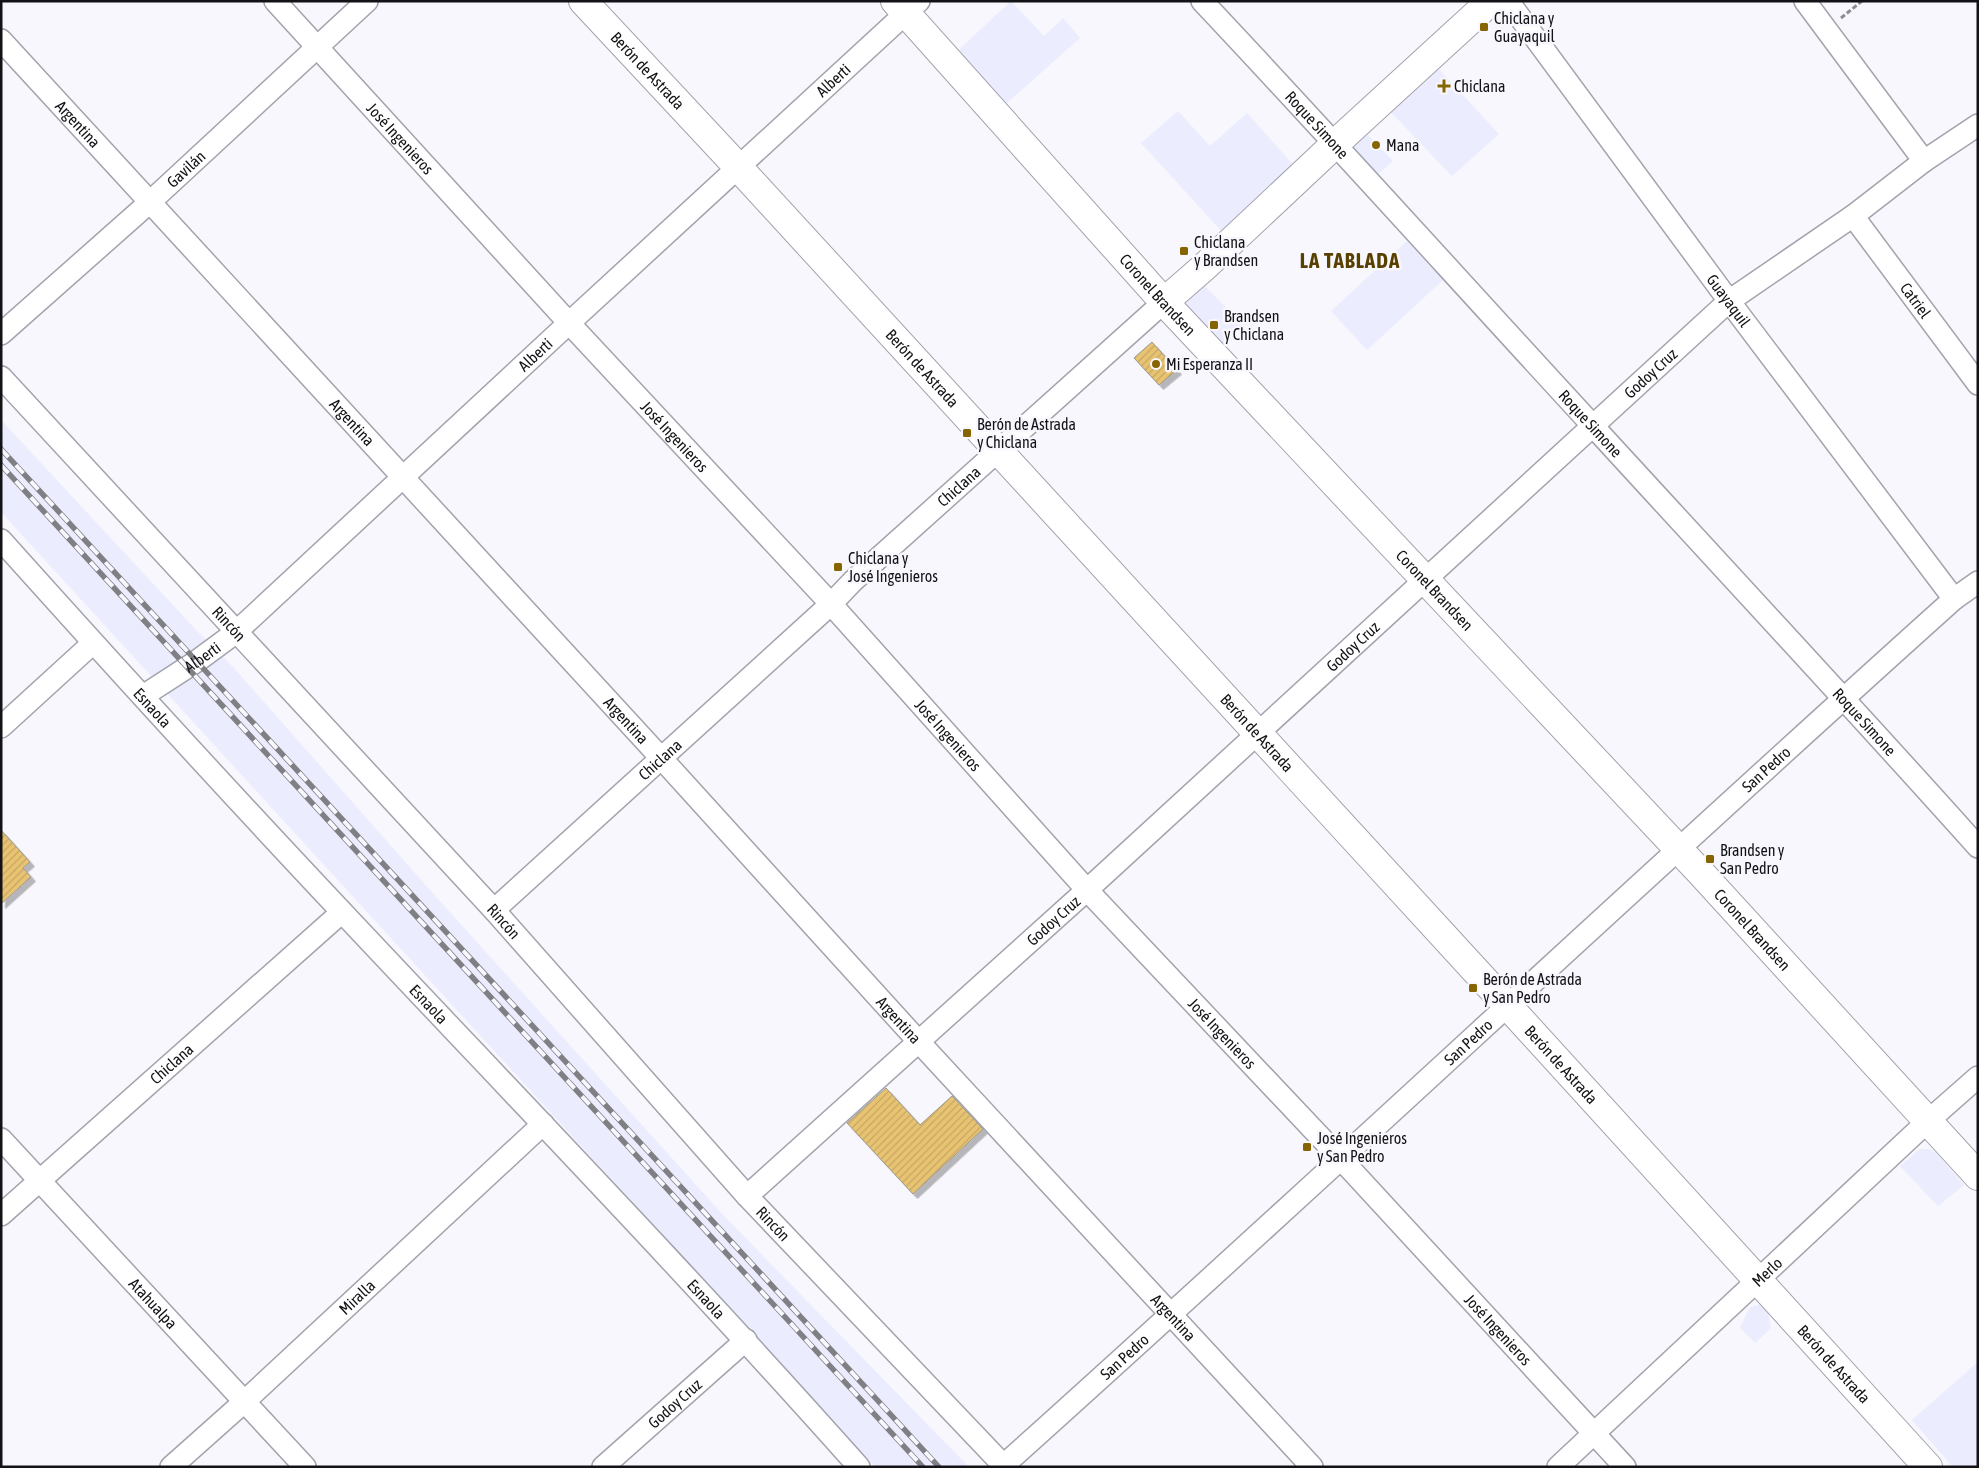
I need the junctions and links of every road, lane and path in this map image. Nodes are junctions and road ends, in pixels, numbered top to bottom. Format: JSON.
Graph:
{"nodes":[{"id":1,"x":275,"y":1,"type":"edge"},
{"id":2,"x":367,"y":1,"type":"edge"},
{"id":3,"x":583,"y":1,"type":"edge"},
{"id":4,"x":1202,"y":1,"type":"edge"},
{"id":5,"x":1491,"y":1,"type":"edge"},
{"id":6,"x":1508,"y":1,"type":"edge"},
{"id":7,"x":1805,"y":1,"type":"edge"},
{"id":8,"x":1862,"y":1,"type":"edge"},
{"id":9,"x":907,"y":5,"type":"edge"},
{"id":10,"x":1839,"y":20,"type":"dead end"},
{"id":11,"x":1,"y":40,"type":"edge"},
{"id":12,"x":318,"y":48,"type":"junction"},
{"id":13,"x":1978,"y":125,"type":"edge"},
{"id":14,"x":1336,"y":143,"type":"junction"},
{"id":15,"x":1924,"y":161,"type":"junction"},
{"id":16,"x":738,"y":167,"type":"junction"},
{"id":17,"x":150,"y":202,"type":"junction"},
{"id":18,"x":1853,"y":216,"type":"junction"},
{"id":19,"x":1729,"y":301,"type":"junction"},
{"id":20,"x":1164,"y":302,"type":"junction"},
{"id":21,"x":569,"y":323,"type":"junction"},
{"id":22,"x":1,"y":334,"type":"edge"},
{"id":23,"x":1,"y":377,"type":"edge"},
{"id":24,"x":1978,"y":384,"type":"edge"},
{"id":25,"x":1593,"y":427,"type":"junction"},
{"id":26,"x":998,"y":451,"type":"junction"},
{"id":27,"x":402,"y":476,"type":"junction"},
{"id":28,"x":1,"y":540,"type":"edge"},
{"id":29,"x":1425,"y":579,"type":"junction"},
{"id":30,"x":1978,"y":582,"type":"edge"},
{"id":31,"x":1954,"y":599,"type":"junction"},
{"id":32,"x":831,"y":604,"type":"junction"},
{"id":33,"x":235,"y":633,"type":"junction"},
{"id":34,"x":94,"y":643,"type":"junction"},
{"id":35,"x":143,"y":696,"type":"junction"},
{"id":36,"x":1844,"y":698,"type":"junction"},
{"id":37,"x":1,"y":727,"type":"edge"},
{"id":38,"x":1256,"y":733,"type":"junction"},
{"id":39,"x":662,"y":759,"type":"junction"},
{"id":40,"x":1978,"y":847,"type":"edge"},
{"id":41,"x":1677,"y":849,"type":"junction"},
{"id":42,"x":1087,"y":890,"type":"junction"},
{"id":43,"x":494,"y":910,"type":"junction"},
{"id":44,"x":342,"y":912,"type":"junction"},
{"id":45,"x":1508,"y":1006,"type":"junction"},
{"id":46,"x":919,"y":1042,"type":"junction"},
{"id":47,"x":1978,"y":1077,"type":"edge"},
{"id":48,"x":1928,"y":1121,"type":"junction"},
{"id":49,"x":543,"y":1124,"type":"junction"},
{"id":50,"x":1,"y":1140,"type":"edge"},
{"id":51,"x":1341,"y":1159,"type":"junction"},
{"id":52,"x":1978,"y":1176,"type":"edge"},
{"id":53,"x":39,"y":1181,"type":"junction"},
{"id":54,"x":747,"y":1196,"type":"junction"},
{"id":55,"x":1,"y":1216,"type":"edge"},
{"id":56,"x":1758,"y":1280,"type":"junction"},
{"id":57,"x":1170,"y":1315,"type":"junction"},
{"id":58,"x":746,"y":1340,"type":"junction"},
{"id":59,"x":244,"y":1402,"type":"junction"},
{"id":60,"x":1595,"y":1433,"type":"junction"},
{"id":61,"x":1004,"y":1466,"type":"edge"},
{"id":62,"x":171,"y":1467,"type":"edge"},
{"id":63,"x":304,"y":1467,"type":"edge"},
{"id":64,"x":604,"y":1467,"type":"edge"},
{"id":65,"x":859,"y":1467,"type":"edge"},
{"id":66,"x":1312,"y":1467,"type":"edge"},
{"id":67,"x":1558,"y":1467,"type":"edge"},
{"id":68,"x":1625,"y":1467,"type":"edge"},
{"id":69,"x":1928,"y":1467,"type":"edge"}],
"edges":[{"from":1,"to":12,"type":"street","name":"José Ingenieros"},
{"from":2,"to":12,"type":"street","name":"Gavilán"},
{"from":3,"to":16,"type":"street","name":"Berón de Astrada"},
{"from":4,"to":14,"type":"street","name":"Roque Simone"},
{"from":5,"to":14,"type":"street","name":"Chiclana"},
{"from":6,"to":19,"type":"street","name":"Guayaquil"},
{"from":7,"to":15,"type":"street"},
{"from":8,"to":10,"type":"path"},
{"from":9,"to":16,"type":"street","name":"Alberti"},
{"from":9,"to":20,"type":"street","name":"Coronel Brandsen"},
{"from":11,"to":17,"type":"street","name":"Argentina"},
{"from":12,"to":17,"type":"street","name":"Gavilán"},
{"from":12,"to":21,"type":"street","name":"José Ingenieros"},
{"from":13,"to":15,"type":"street","name":"Godoy Cruz"},
{"from":14,"to":20,"type":"street","name":"Chiclana"},
{"from":14,"to":25,"type":"street","name":"Roque Simone"},
{"from":15,"to":18,"type":"street","name":"Godoy Cruz"},
{"from":16,"to":21,"type":"street","name":"Alberti"},
{"from":16,"to":26,"type":"street","name":"Berón de Astrada"},
{"from":17,"to":22,"type":"street","name":"Gavilán"},
{"from":17,"to":27,"type":"street","name":"Argentina"},
{"from":18,"to":19,"type":"street","name":"Godoy Cruz"},
{"from":18,"to":24,"type":"street","name":"Catriel"},
{"from":19,"to":25,"type":"street","name":"Godoy Cruz"},
{"from":19,"to":31,"type":"street","name":"Guayaquil"},
{"from":20,"to":26,"type":"street","name":"Chiclana"},
{"from":20,"to":29,"type":"street","name":"Coronel Brandsen"},
{"from":21,"to":27,"type":"street","name":"Alberti"},
{"from":21,"to":32,"type":"street","name":"José Ingenieros"},
{"from":23,"to":33,"type":"street","name":"Rincón"},
{"from":25,"to":29,"type":"street","name":"Godoy Cruz"},
{"from":25,"to":36,"type":"street","name":"Roque Simone"},
{"from":26,"to":32,"type":"street","name":"Chiclana"},
{"from":26,"to":38,"type":"street","name":"Berón de Astrada"},
{"from":27,"to":33,"type":"street","name":"Alberti"},
{"from":27,"to":39,"type":"street","name":"Argentina"},
{"from":28,"to":34,"type":"street","name":"Esnaola"},
{"from":29,"to":38,"type":"street","name":"Godoy Cruz"},
{"from":29,"to":41,"type":"street","name":"Coronel Brandsen"},
{"from":30,"to":31,"type":"street","name":"San Pedro"},
{"from":31,"to":36,"type":"street","name":"San Pedro"},
{"from":32,"to":39,"type":"street","name":"Chiclana"},
{"from":32,"to":42,"type":"street","name":"José Ingenieros"},
{"from":33,"to":35,"type":"street","name":"Alberti"},
{"from":33,"to":43,"type":"street","name":"Rincón"},
{"from":34,"to":35,"type":"street","name":"Esnaola"},
{"from":34,"to":37,"type":"street"},
{"from":35,"to":44,"type":"street","name":"Esnaola"},
{"from":36,"to":40,"type":"street","name":"Roque Simone"},
{"from":36,"to":41,"type":"street","name":"San Pedro"},
{"from":38,"to":42,"type":"street","name":"Godoy Cruz"},
{"from":38,"to":45,"type":"street","name":"Berón de Astrada"},
{"from":39,"to":43,"type":"street","name":"Chiclana"},
{"from":39,"to":46,"type":"street","name":"Argentina"},
{"from":41,"to":45,"type":"street","name":"San Pedro"},
{"from":41,"to":48,"type":"street","name":"Coronel Brandsen"},
{"from":42,"to":46,"type":"street","name":"Godoy Cruz"},
{"from":42,"to":51,"type":"street","name":"José Ingenieros"},
{"from":43,"to":54,"type":"street","name":"Rincón"},
{"from":44,"to":49,"type":"street","name":"Esnaola"},
{"from":44,"to":53,"type":"street","name":"Chiclana"},
{"from":45,"to":51,"type":"street","name":"San Pedro"},
{"from":45,"to":56,"type":"street","name":"Berón de Astrada"},
{"from":46,"to":54,"type":"street","name":"Godoy Cruz"},
{"from":46,"to":57,"type":"street","name":"Argentina"},
{"from":47,"to":48,"type":"street","name":"Merlo"},
{"from":48,"to":52,"type":"street","name":"Coronel Brandsen"},
{"from":48,"to":56,"type":"street","name":"Merlo"},
{"from":49,"to":58,"type":"street","name":"Esnaola"},
{"from":49,"to":59,"type":"street","name":"Miralla"},
{"from":50,"to":53,"type":"street","name":"Atahualpa"},
{"from":51,"to":57,"type":"street","name":"San Pedro"},
{"from":51,"to":60,"type":"street","name":"José Ingenieros"},
{"from":53,"to":55,"type":"street","name":"Chiclana"},
{"from":53,"to":59,"type":"street","name":"Atahualpa"},
{"from":54,"to":61,"type":"street","name":"Rincón"},
{"from":56,"to":60,"type":"street","name":"Merlo"},
{"from":56,"to":69,"type":"street","name":"Berón de Astrada"},
{"from":57,"to":61,"type":"street","name":"San Pedro"},
{"from":57,"to":66,"type":"street","name":"Argentina"},
{"from":58,"to":64,"type":"street","name":"Godoy Cruz"},
{"from":58,"to":65,"type":"street","name":"Esnaola"},
{"from":59,"to":62,"type":"street","name":"Miralla"},
{"from":59,"to":63,"type":"street","name":"Atahualpa"},
{"from":60,"to":67,"type":"street","name":"Merlo"},
{"from":60,"to":68,"type":"street","name":"José Ingenieros"}]}
